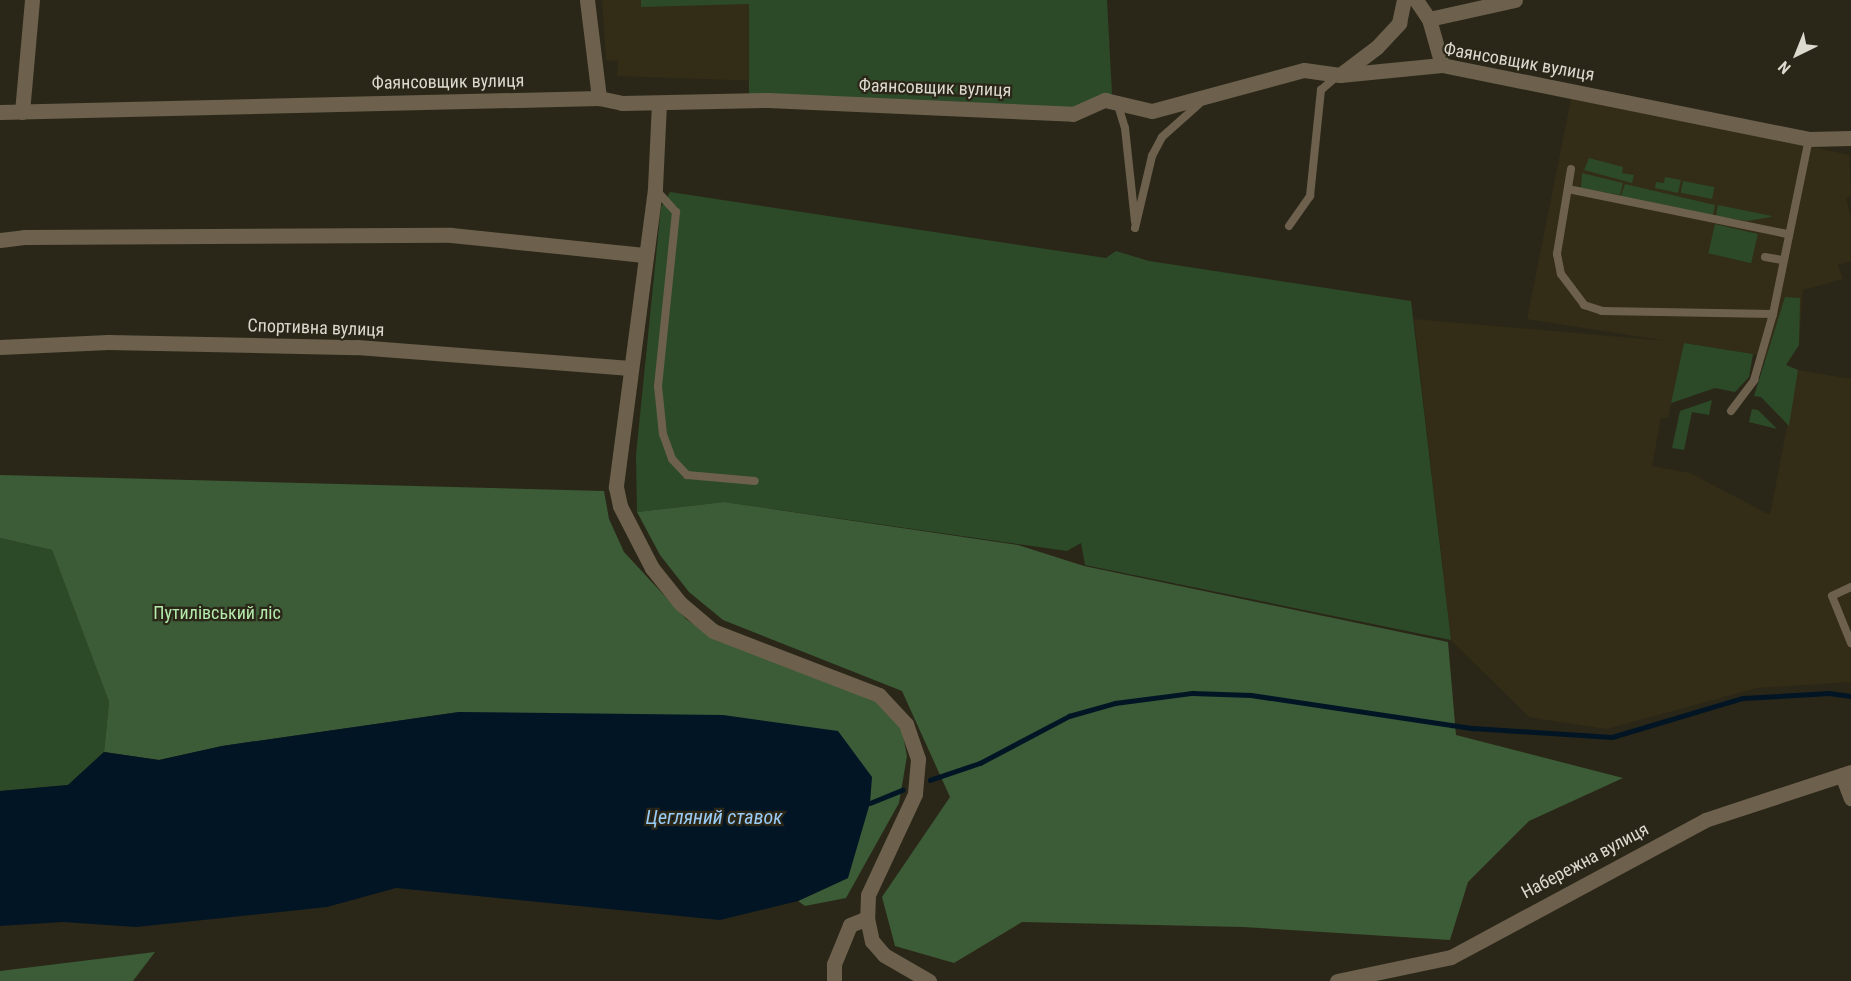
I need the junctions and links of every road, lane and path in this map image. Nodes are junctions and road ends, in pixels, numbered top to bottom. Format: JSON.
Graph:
{"nodes":[{"id":1,"x":32,"y":0,"type":"edge"},
{"id":2,"x":587,"y":0,"type":"edge"},
{"id":3,"x":1404,"y":0,"type":"edge"},
{"id":4,"x":1416,"y":0,"type":"edge"},
{"id":5,"x":1515,"y":0,"type":"edge"},
{"id":6,"x":1429,"y":19,"type":"junction"},
{"id":7,"x":1442,"y":65,"type":"junction"},
{"id":8,"x":1340,"y":75,"type":"junction"},
{"id":9,"x":1225,"y":94,"type":"junction"},
{"id":10,"x":599,"y":98,"type":"junction"},
{"id":11,"x":1116,"y":101,"type":"junction"},
{"id":12,"x":659,"y":103,"type":"junction"},
{"id":13,"x":0,"y":112,"type":"edge"},
{"id":14,"x":22,"y":112,"type":"junction"},
{"id":15,"x":1851,"y":138,"type":"edge"},
{"id":16,"x":1809,"y":139,"type":"junction"},
{"id":17,"x":1571,"y":169,"type":"dead end"},
{"id":18,"x":655,"y":189,"type":"junction"},
{"id":19,"x":1568,"y":189,"type":"junction"},
{"id":20,"x":1289,"y":226,"type":"dead end"},
{"id":21,"x":1787,"y":234,"type":"junction"},
{"id":22,"x":0,"y":240,"type":"edge"},
{"id":23,"x":644,"y":255,"type":"junction"},
{"id":24,"x":1765,"y":257,"type":"dead end"},
{"id":25,"x":1782,"y":260,"type":"junction"},
{"id":26,"x":1773,"y":314,"type":"junction"},
{"id":27,"x":0,"y":347,"type":"edge"},
{"id":28,"x":630,"y":368,"type":"junction"},
{"id":29,"x":1731,"y":411,"type":"dead end"},
{"id":30,"x":755,"y":481,"type":"dead end"},
{"id":31,"x":1851,"y":587,"type":"edge"},
{"id":32,"x":1851,"y":643,"type":"edge"},
{"id":33,"x":1847,"y":774,"type":"edge"},
{"id":34,"x":1851,"y":798,"type":"edge"},
{"id":35,"x":867,"y":918,"type":"junction"},
{"id":36,"x":834,"y":981,"type":"edge"},
{"id":37,"x":929,"y":981,"type":"edge"},
{"id":38,"x":1337,"y":981,"type":"edge"}],
"edges":[{"from":1,"to":14,"type":"street"},
{"from":2,"to":10,"type":"street"},
{"from":3,"to":8,"type":"street"},
{"from":4,"to":6,"type":"street"},
{"from":5,"to":6,"type":"street"},
{"from":6,"to":7,"type":"street"},
{"from":7,"to":8,"type":"street","name":"Фаянсовщик вулиця"},
{"from":7,"to":16,"type":"street","name":"Фаянсовщик вулиця"},
{"from":8,"to":9,"type":"street","name":"Фаянсовщик вулиця"},
{"from":8,"to":20,"type":"lane"},
{"from":9,"to":11,"type":"street","name":"Фаянсовщик вулиця"},
{"from":9,"to":11,"type":"lane"},
{"from":10,"to":12,"type":"street","name":"Фаянсовщик вулиця"},
{"from":10,"to":14,"type":"street","name":"Фаянсовщик вулиця"},
{"from":11,"to":12,"type":"street","name":"Фаянсовщик вулиця"},
{"from":12,"to":18,"type":"street"},
{"from":13,"to":14,"type":"street","name":"Фаянсовщик вулиця"},
{"from":15,"to":16,"type":"street","name":"Фаянсовщик вулиця"},
{"from":16,"to":21,"type":"lane"},
{"from":17,"to":19,"type":"lane"},
{"from":18,"to":23,"type":"street"},
{"from":18,"to":30,"type":"lane"},
{"from":19,"to":21,"type":"lane"},
{"from":19,"to":26,"type":"lane"},
{"from":21,"to":25,"type":"lane"},
{"from":22,"to":23,"type":"street"},
{"from":23,"to":28,"type":"street"},
{"from":24,"to":25,"type":"lane"},
{"from":25,"to":26,"type":"lane"},
{"from":26,"to":29,"type":"lane"},
{"from":27,"to":28,"type":"street","name":"Спортивна вулиця"},
{"from":28,"to":35,"type":"street"},
{"from":31,"to":32,"type":"lane"},
{"from":33,"to":34,"type":"street"},
{"from":33,"to":38,"type":"street","name":"Набережна вулиця"},
{"from":35,"to":36,"type":"street"},
{"from":35,"to":37,"type":"street"}]}
